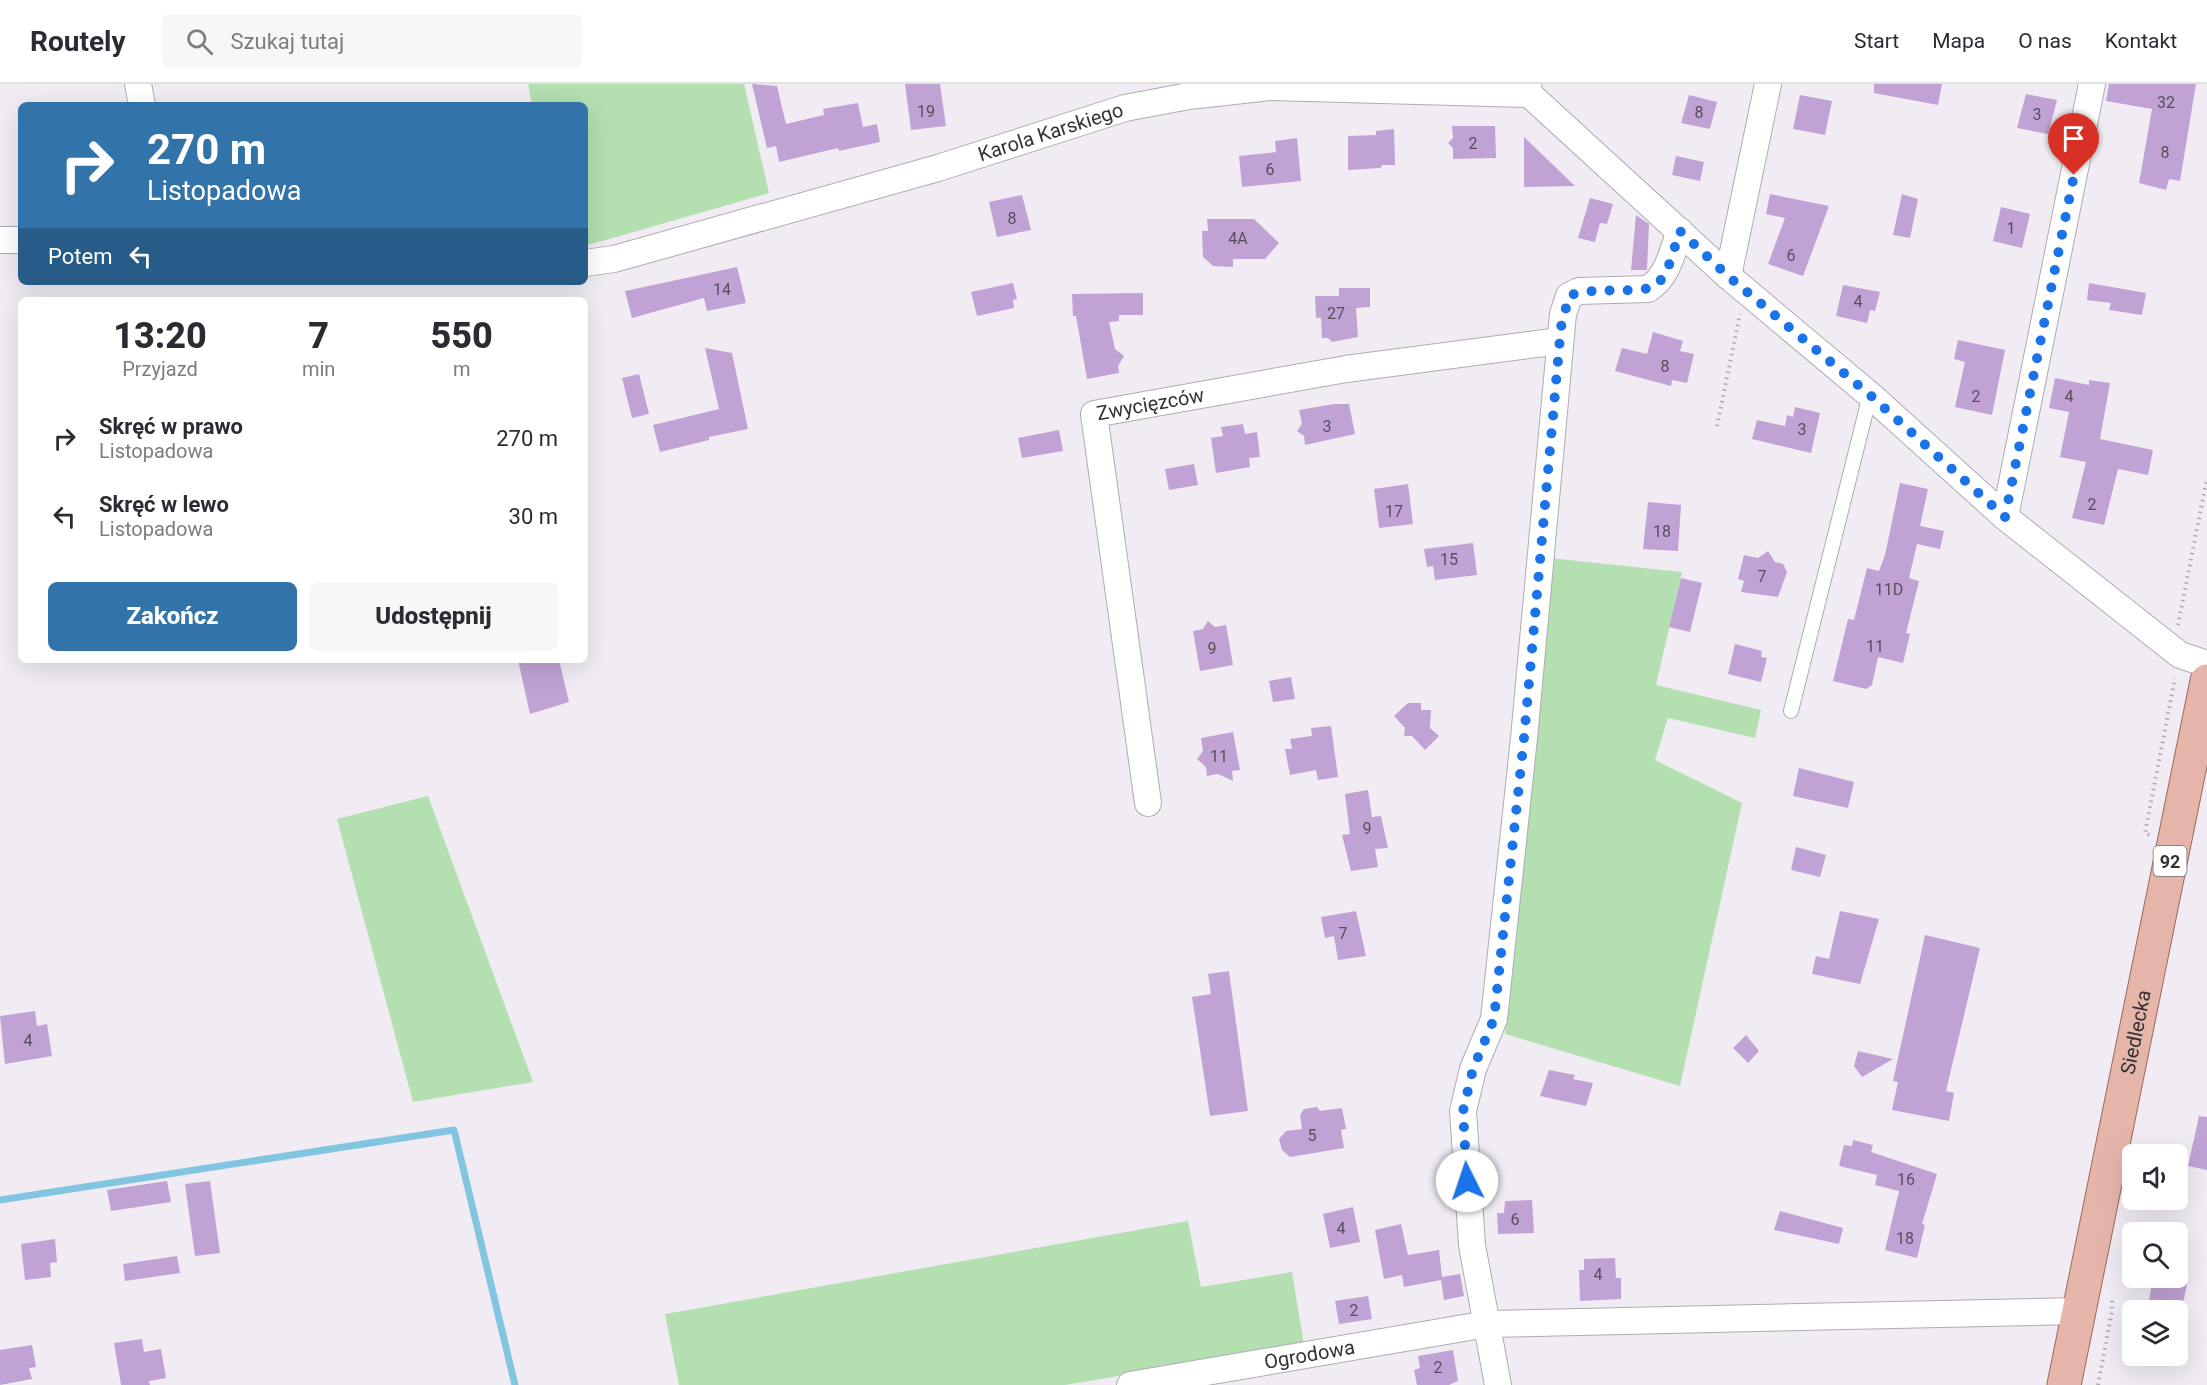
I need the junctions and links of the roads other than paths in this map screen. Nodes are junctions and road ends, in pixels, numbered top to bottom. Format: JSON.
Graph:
{"nodes":[{"id":1,"x":138,"y":84,"type":"edge"},
{"id":2,"x":1768,"y":84,"type":"edge"},
{"id":3,"x":2092,"y":84,"type":"edge"},
{"id":4,"x":1529,"y":89,"type":"edge"},
{"id":5,"x":141,"y":102,"type":"edge"},
{"id":6,"x":1680,"y":231,"type":"junction"},
{"id":7,"x":0,"y":240,"type":"edge"},
{"id":8,"x":18,"y":240,"type":"edge"},
{"id":9,"x":588,"y":263,"type":"edge"},
{"id":10,"x":1728,"y":276,"type":"junction"},
{"id":11,"x":1560,"y":341,"type":"junction"},
{"id":12,"x":1870,"y":395,"type":"junction"},
{"id":13,"x":2005,"y":517,"type":"junction"},
{"id":14,"x":2207,"y":664,"type":"edge"},
{"id":15,"x":2207,"y":681,"type":"edge"},
{"id":16,"x":1791,"y":711,"type":"dead end"},
{"id":17,"x":2203,"y":723,"type":"edge"},
{"id":18,"x":1148,"y":803,"type":"dead end"},
{"id":19,"x":2078,"y":1311,"type":"junction"},
{"id":20,"x":1486,"y":1324,"type":"junction"},
{"id":21,"x":1130,"y":1385,"type":"edge"},
{"id":22,"x":1498,"y":1385,"type":"edge"},
{"id":23,"x":2064,"y":1385,"type":"edge"}],
"edges":[{"from":1,"to":5,"type":"street"},
{"from":2,"to":10,"type":"street"},
{"from":3,"to":13,"type":"street"},
{"from":4,"to":6,"type":"street"},
{"from":4,"to":9,"type":"street","name":"Karola Karskiego"},
{"from":6,"to":10,"type":"street"},
{"from":6,"to":11,"type":"street"},
{"from":7,"to":8,"type":"street"},
{"from":10,"to":12,"type":"street"},
{"from":11,"to":18,"type":"street","name":"Zwycięzców"},
{"from":11,"to":20,"type":"street"},
{"from":12,"to":13,"type":"street"},
{"from":12,"to":16,"type":"lane"},
{"from":13,"to":14,"type":"street"},
{"from":15,"to":17,"type":"main road","name":"Siedlecka","number":"92"},
{"from":17,"to":19,"type":"main road","name":"Siedlecka","number":"92"},
{"from":19,"to":20,"type":"street","name":"Ogrodowa"},
{"from":19,"to":23,"type":"main road","name":"Siedlecka","number":"92"},
{"from":20,"to":21,"type":"street","name":"Ogrodowa"},
{"from":20,"to":22,"type":"street"}]}
